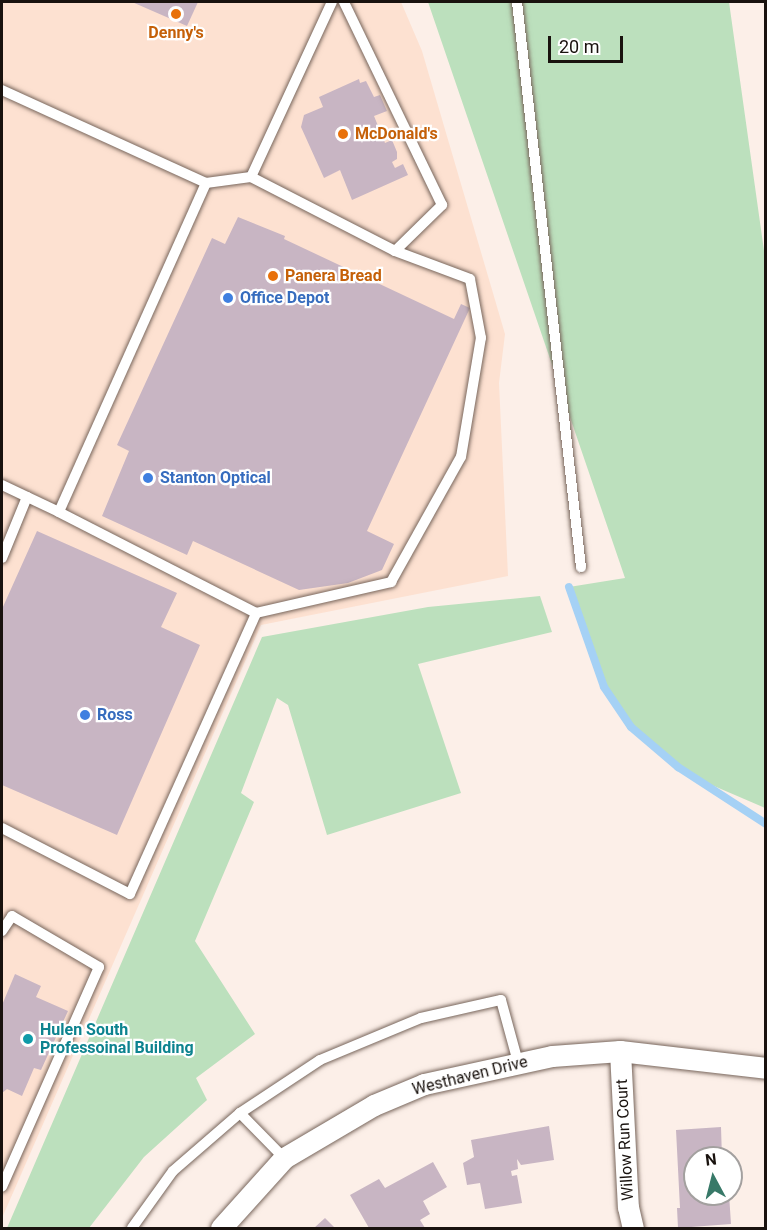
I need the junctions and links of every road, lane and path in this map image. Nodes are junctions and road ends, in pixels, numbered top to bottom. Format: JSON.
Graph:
{"nodes":[{"id":1,"x":332,"y":2,"type":"edge"},
{"id":2,"x":344,"y":2,"type":"edge"},
{"id":3,"x":518,"y":2,"type":"edge"},
{"id":4,"x":2,"y":90,"type":"edge"},
{"id":5,"x":251,"y":177,"type":"junction"},
{"id":6,"x":206,"y":183,"type":"junction"},
{"id":7,"x":395,"y":251,"type":"junction"},
{"id":8,"x":2,"y":485,"type":"edge"},
{"id":9,"x":27,"y":497,"type":"junction"},
{"id":10,"x":59,"y":512,"type":"junction"},
{"id":11,"x":2,"y":558,"type":"edge"},
{"id":12,"x":581,"y":567,"type":"dead end"},
{"id":13,"x":255,"y":613,"type":"junction"},
{"id":14,"x":2,"y":828,"type":"edge"},
{"id":15,"x":2,"y":931,"type":"edge"},
{"id":16,"x":620,"y":1051,"type":"junction"},
{"id":17,"x":518,"y":1062,"type":"junction"},
{"id":18,"x":765,"y":1068,"type":"edge"},
{"id":19,"x":240,"y":1113,"type":"junction"},
{"id":20,"x":284,"y":1158,"type":"junction"},
{"id":21,"x":2,"y":1186,"type":"edge"},
{"id":22,"x":132,"y":1228,"type":"edge"},
{"id":23,"x":221,"y":1228,"type":"edge"},
{"id":24,"x":633,"y":1228,"type":"edge"}],
"edges":[{"from":1,"to":5,"type":"lane"},
{"from":2,"to":7,"type":"lane"},
{"from":3,"to":12,"type":"lane"},
{"from":4,"to":6,"type":"lane"},
{"from":5,"to":6,"type":"lane"},
{"from":5,"to":7,"type":"lane"},
{"from":6,"to":10,"type":"lane"},
{"from":7,"to":13,"type":"lane"},
{"from":8,"to":9,"type":"lane"},
{"from":9,"to":10,"type":"lane"},
{"from":9,"to":11,"type":"lane"},
{"from":10,"to":13,"type":"lane"},
{"from":13,"to":14,"type":"lane"},
{"from":15,"to":21,"type":"lane"},
{"from":16,"to":17,"type":"street","name":"Westhaven Drive"},
{"from":16,"to":18,"type":"street","name":"Westhaven Drive"},
{"from":16,"to":24,"type":"street","name":"Willow Run Court"},
{"from":17,"to":19,"type":"lane"},
{"from":17,"to":20,"type":"street","name":"Westhaven Drive"},
{"from":19,"to":20,"type":"lane"},
{"from":19,"to":22,"type":"lane"},
{"from":20,"to":23,"type":"street","name":"Westhaven Drive"}]}
